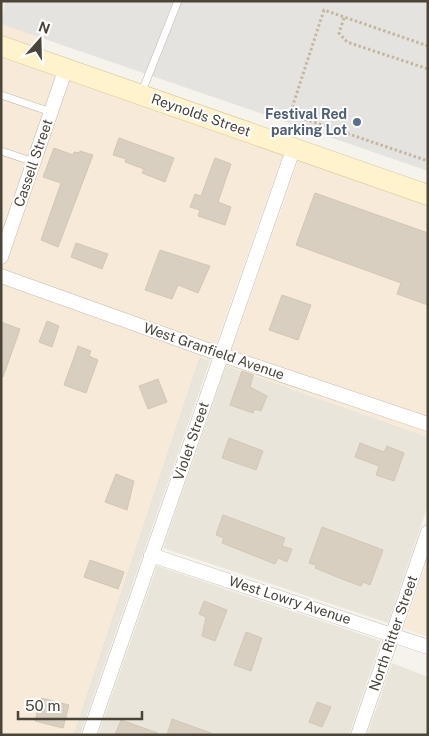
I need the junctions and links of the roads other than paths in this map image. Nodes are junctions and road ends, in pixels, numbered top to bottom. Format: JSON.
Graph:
{"nodes":[{"id":1,"x":178,"y":1,"type":"edge"},
{"id":2,"x":1,"y":46,"type":"edge"},
{"id":3,"x":66,"y":68,"type":"junction"},
{"id":4,"x":140,"y":94,"type":"junction"},
{"id":5,"x":1,"y":95,"type":"edge"},
{"id":6,"x":51,"y":112,"type":"junction"},
{"id":7,"x":294,"y":147,"type":"junction"},
{"id":8,"x":1,"y":152,"type":"edge"},
{"id":9,"x":34,"y":162,"type":"junction"},
{"id":10,"x":428,"y":195,"type":"edge"},
{"id":11,"x":1,"y":257,"type":"edge"},
{"id":12,"x":1,"y":276,"type":"edge"},
{"id":13,"x":222,"y":355,"type":"junction"},
{"id":14,"x":428,"y":424,"type":"edge"},
{"id":15,"x":428,"y":532,"type":"edge"},
{"id":16,"x":152,"y":554,"type":"junction"},
{"id":17,"x":393,"y":634,"type":"junction"},
{"id":18,"x":428,"y":647,"type":"edge"},
{"id":19,"x":89,"y":735,"type":"edge"},
{"id":20,"x":358,"y":735,"type":"edge"}],
"edges":[{"from":1,"to":4,"type":"lane"},
{"from":2,"to":3,"type":"main road","name":"Reynolds Street"},
{"from":3,"to":4,"type":"main road","name":"Reynolds Street"},
{"from":3,"to":6,"type":"street","name":"Cassell Street"},
{"from":4,"to":7,"type":"main road","name":"Reynolds Street"},
{"from":5,"to":6,"type":"lane"},
{"from":6,"to":9,"type":"street","name":"Cassell Street"},
{"from":7,"to":10,"type":"main road","name":"Reynolds Street"},
{"from":7,"to":13,"type":"street","name":"Violet Street"},
{"from":8,"to":9,"type":"lane"},
{"from":9,"to":11,"type":"street","name":"Cassell Street"},
{"from":12,"to":13,"type":"street","name":"West Granfield Avenue"},
{"from":13,"to":14,"type":"street","name":"West Granfield Avenue"},
{"from":13,"to":16,"type":"street","name":"Violet Street"},
{"from":15,"to":17,"type":"street","name":"North Ritter Street"},
{"from":16,"to":17,"type":"street","name":"West Lowry Avenue"},
{"from":16,"to":19,"type":"street","name":"Violet Street"},
{"from":17,"to":18,"type":"street","name":"West Lowry Avenue"},
{"from":17,"to":20,"type":"street","name":"North Ritter Street"}]}
